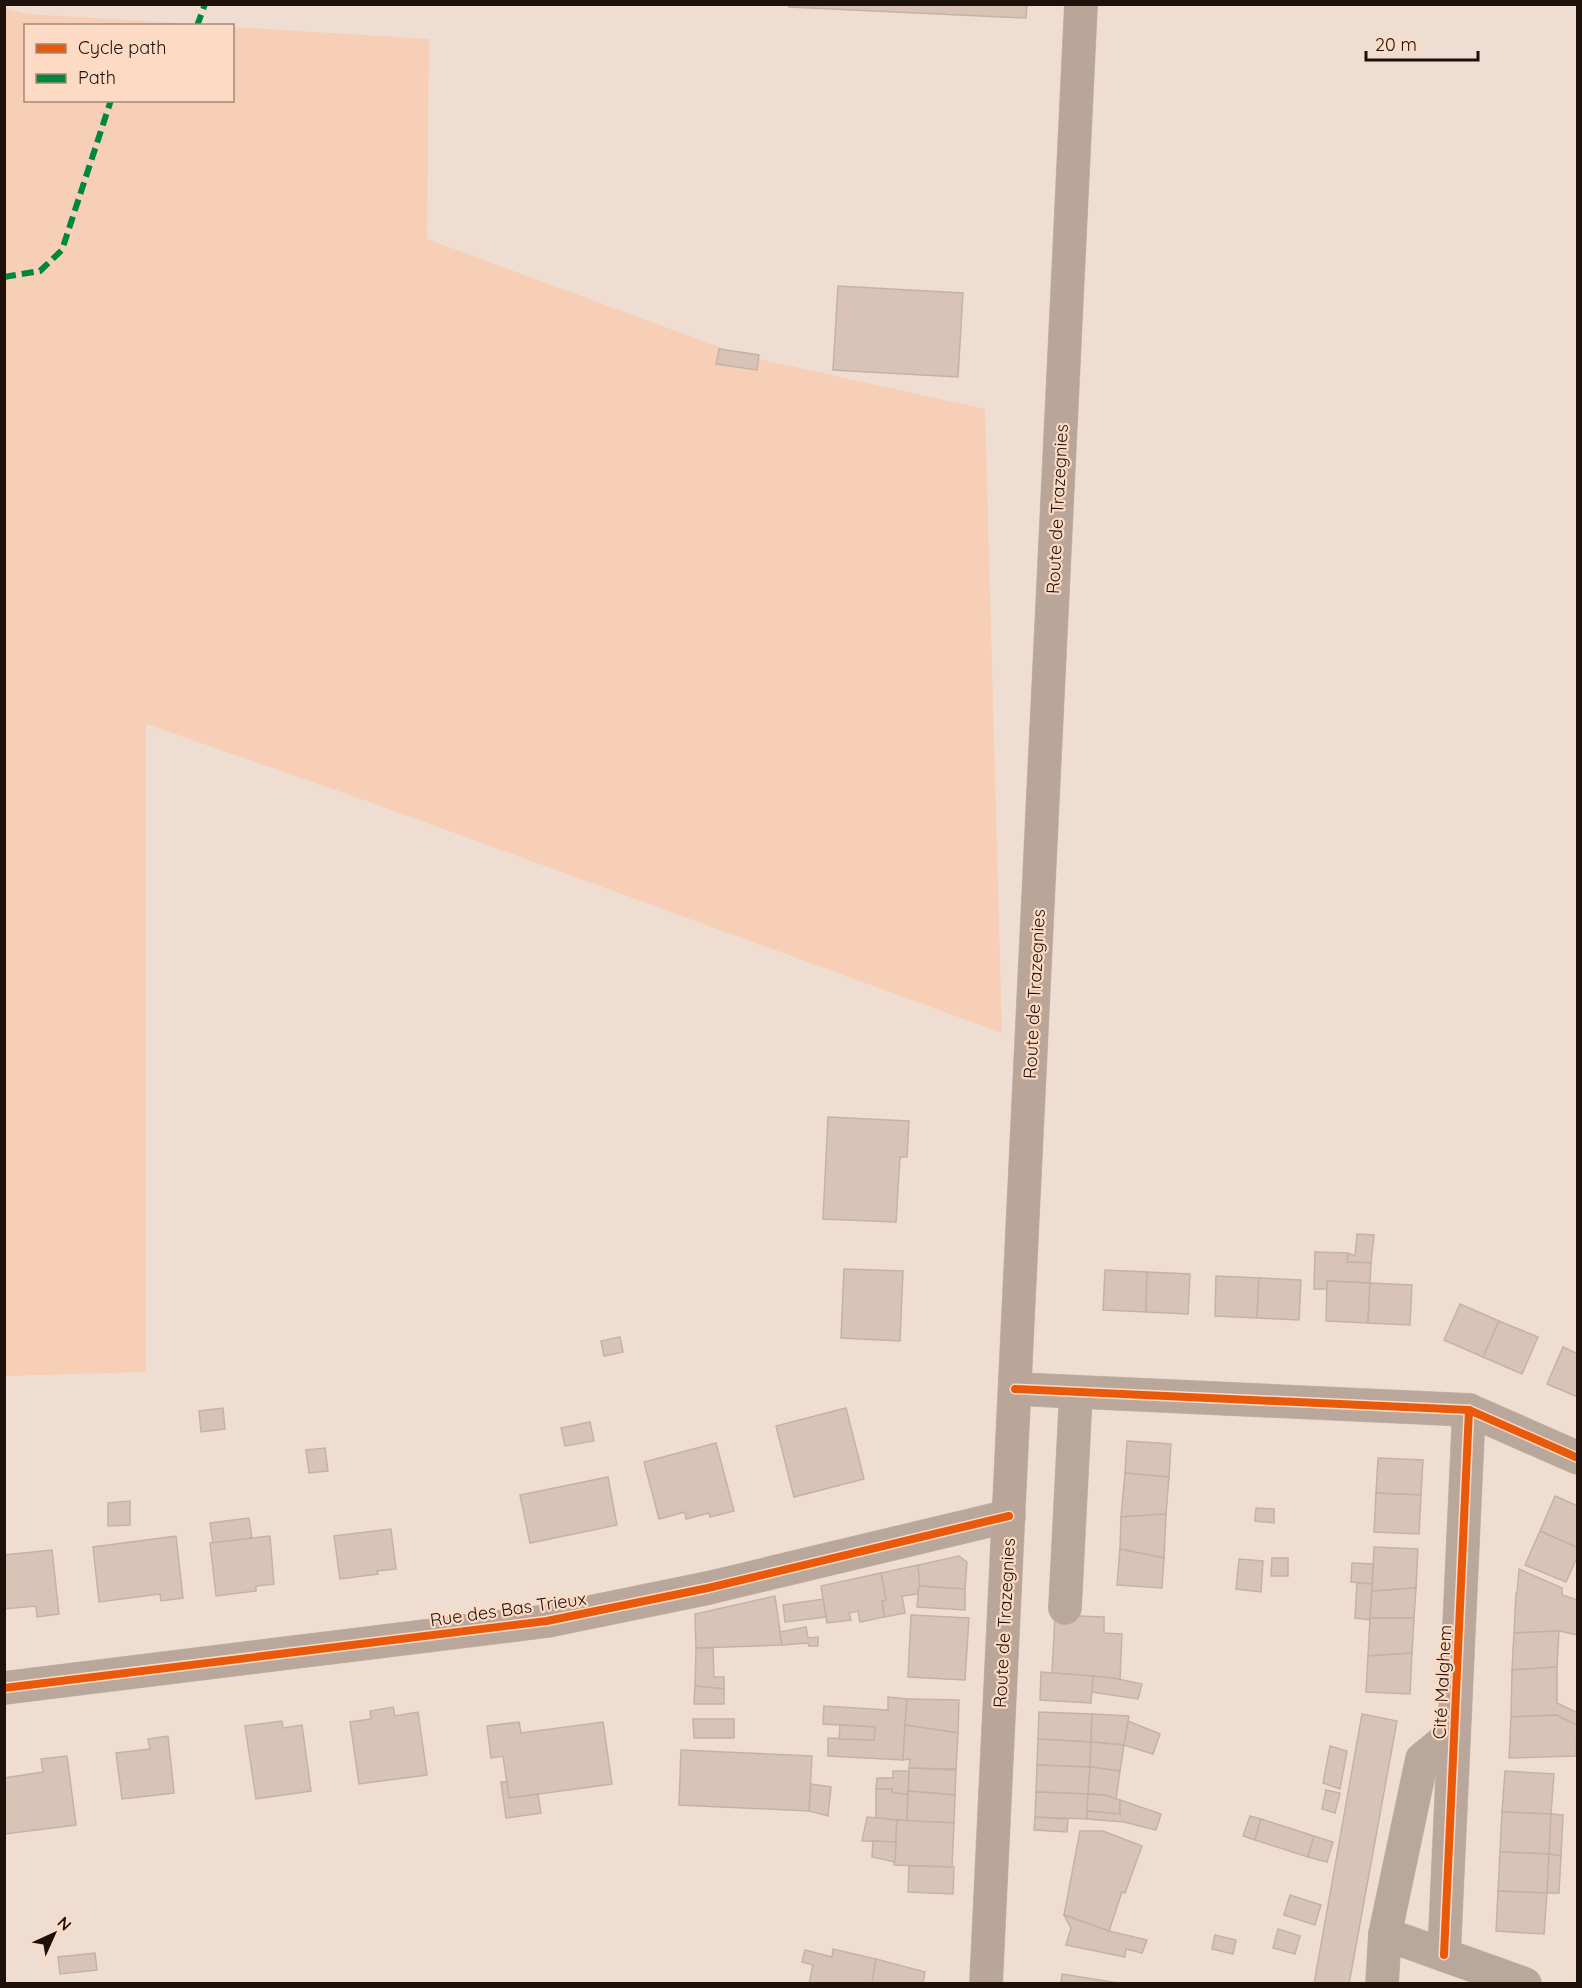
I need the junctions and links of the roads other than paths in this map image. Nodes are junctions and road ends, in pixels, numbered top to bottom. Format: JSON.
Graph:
{"nodes":[{"id":1,"x":1081,"y":4,"type":"edge"},
{"id":2,"x":1015,"y":1389,"type":"junction"},
{"id":3,"x":1076,"y":1392,"type":"junction"},
{"id":4,"x":1469,"y":1410,"type":"junction"},
{"id":5,"x":1578,"y":1458,"type":"edge"},
{"id":6,"x":1009,"y":1516,"type":"junction"},
{"id":7,"x":1065,"y":1608,"type":"dead end"},
{"id":8,"x":4,"y":1688,"type":"edge"},
{"id":9,"x":1455,"y":1733,"type":"junction"},
{"id":10,"x":1385,"y":1934,"type":"junction"},
{"id":11,"x":1444,"y":1955,"type":"junction"},
{"id":12,"x":986,"y":1983,"type":"edge"},
{"id":13,"x":1382,"y":1983,"type":"edge"},
{"id":14,"x":1525,"y":1983,"type":"edge"}],
"edges":[{"from":1,"to":2,"type":"main road","name":"Route de Trazegnies"},
{"from":2,"to":3,"type":"street"},
{"from":2,"to":6,"type":"main road","name":"Route de Trazegnies"},
{"from":3,"to":4,"type":"street"},
{"from":3,"to":7,"type":"street"},
{"from":4,"to":5,"type":"street"},
{"from":4,"to":9,"type":"street","name":"Cité Malghem"},
{"from":6,"to":8,"type":"street","name":"Rue des Bas Trieux"},
{"from":6,"to":12,"type":"main road","name":"Route de Trazegnies"},
{"from":9,"to":10,"type":"street","name":"Cité Malghem"},
{"from":9,"to":11,"type":"street","name":"Cité Malghem"},
{"from":10,"to":11,"type":"street"},
{"from":10,"to":13,"type":"street","name":"Cité Malghem"},
{"from":11,"to":14,"type":"street"}]}
